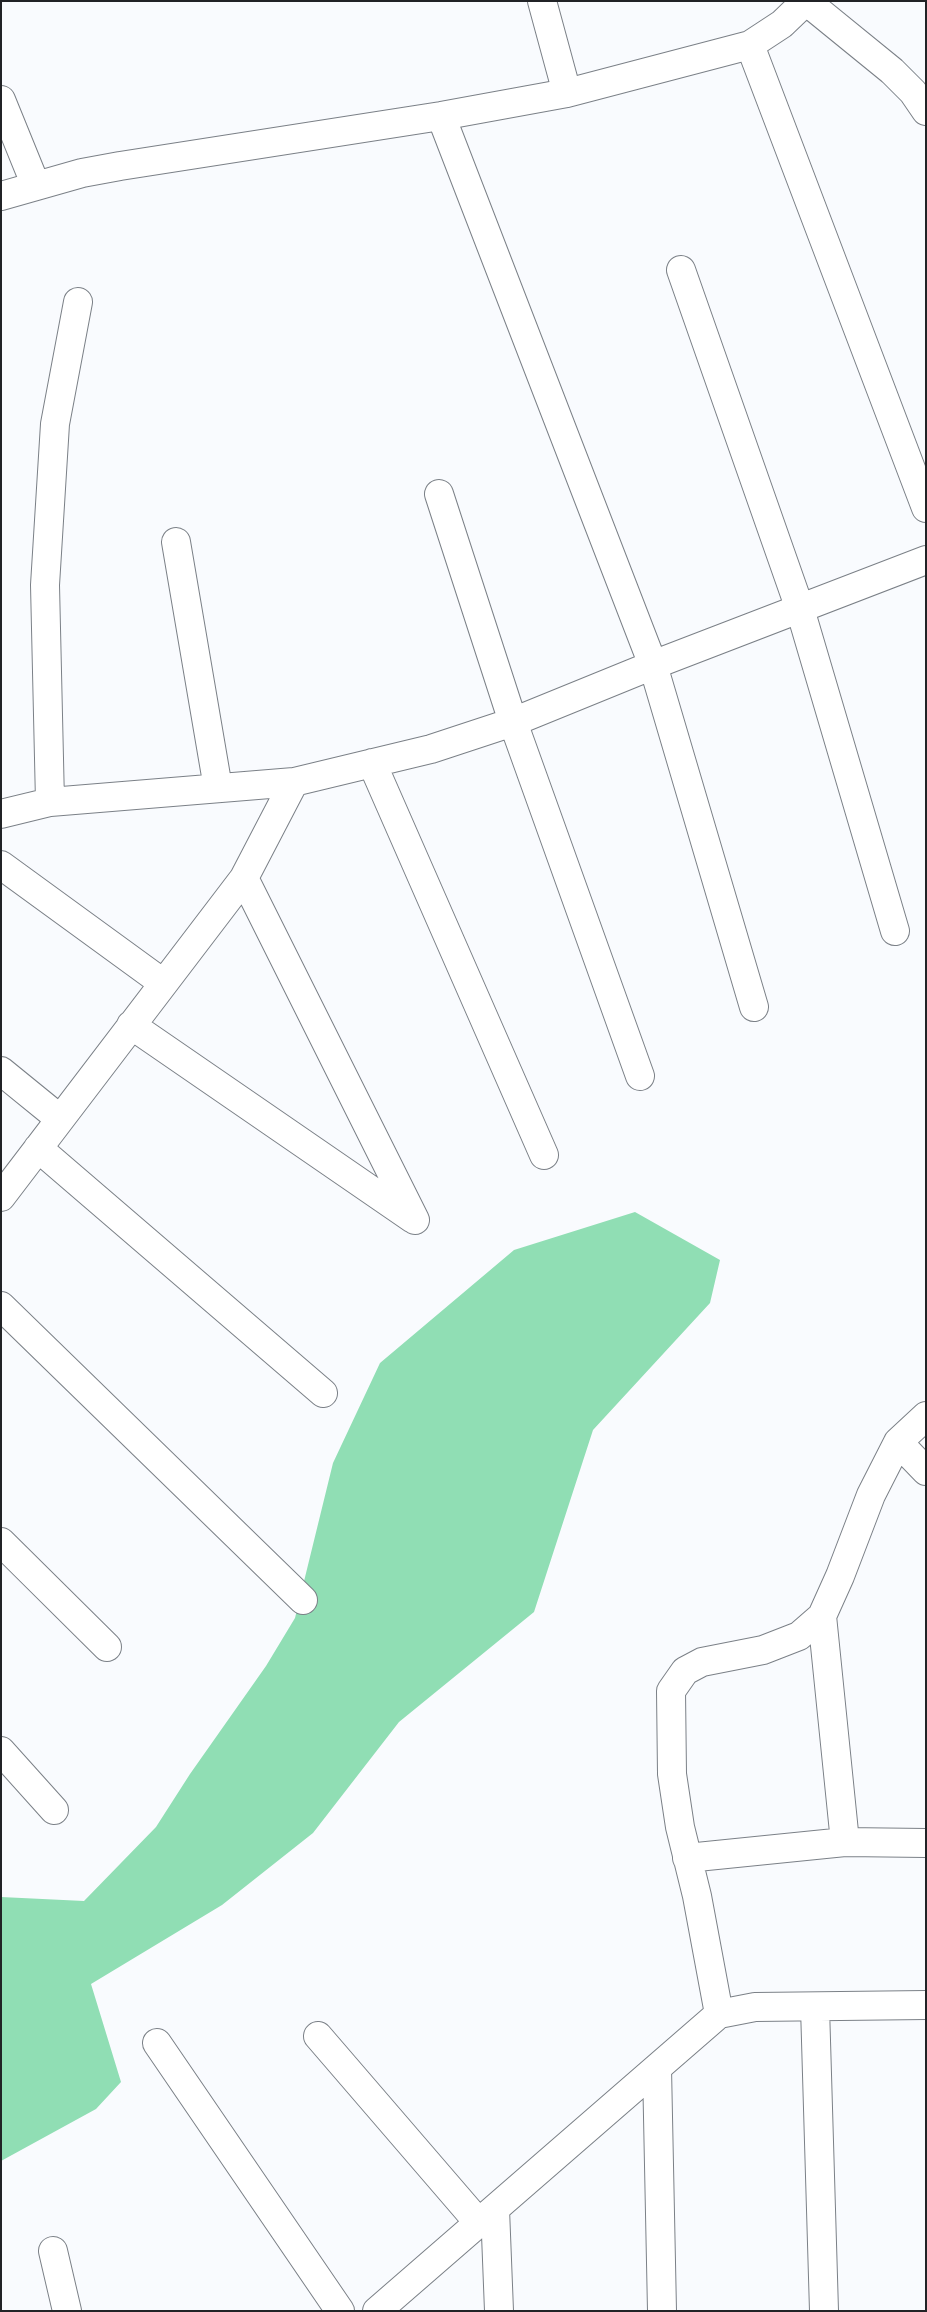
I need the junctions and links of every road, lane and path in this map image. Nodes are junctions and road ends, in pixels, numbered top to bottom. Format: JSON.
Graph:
{"nodes":[{"id":1,"x":542,"y":1,"type":"edge"},
{"id":2,"x":806,"y":1,"type":"edge"},
{"id":3,"x":750,"y":45,"type":"junction"},
{"id":4,"x":567,"y":93,"type":"junction"},
{"id":5,"x":1,"y":100,"type":"edge"},
{"id":6,"x":926,"y":111,"type":"edge"},
{"id":7,"x":441,"y":116,"type":"junction"},
{"id":8,"x":36,"y":186,"type":"junction"},
{"id":9,"x":1,"y":196,"type":"edge"},
{"id":10,"x":681,"y":270,"type":"dead end"},
{"id":11,"x":78,"y":302,"type":"dead end"},
{"id":12,"x":438,"y":494,"type":"dead end"},
{"id":13,"x":926,"y":508,"type":"edge"},
{"id":14,"x":176,"y":542,"type":"dead end"},
{"id":15,"x":926,"y":560,"type":"edge"},
{"id":16,"x":800,"y":609,"type":"junction"},
{"id":17,"x":653,"y":665,"type":"junction"},
{"id":18,"x":513,"y":722,"type":"junction"},
{"id":19,"x":372,"y":763,"type":"junction"},
{"id":20,"x":294,"y":782,"type":"junction"},
{"id":21,"x":218,"y":788,"type":"junction"},
{"id":22,"x":50,"y":802,"type":"junction"},
{"id":23,"x":1,"y":814,"type":"edge"},
{"id":24,"x":1,"y":865,"type":"edge"},
{"id":25,"x":244,"y":878,"type":"junction"},
{"id":26,"x":895,"y":931,"type":"dead end"},
{"id":27,"x":163,"y":983,"type":"junction"},
{"id":28,"x":754,"y":1007,"type":"dead end"},
{"id":29,"x":131,"y":1025,"type":"junction"},
{"id":30,"x":1,"y":1071,"type":"edge"},
{"id":31,"x":640,"y":1076,"type":"dead end"},
{"id":32,"x":60,"y":1119,"type":"junction"},
{"id":33,"x":38,"y":1148,"type":"junction"},
{"id":34,"x":544,"y":1156,"type":"dead end"},
{"id":35,"x":1,"y":1197,"type":"edge"},
{"id":36,"x":1,"y":1306,"type":"edge"},
{"id":37,"x":323,"y":1393,"type":"dead end"},
{"id":38,"x":926,"y":1416,"type":"edge"},
{"id":39,"x":898,"y":1442,"type":"junction"},
{"id":40,"x":926,"y":1471,"type":"edge"},
{"id":41,"x":1,"y":1542,"type":"edge"},
{"id":42,"x":303,"y":1600,"type":"dead end"},
{"id":43,"x":822,"y":1616,"type":"junction"},
{"id":44,"x":106,"y":1647,"type":"dead end"},
{"id":45,"x":1,"y":1751,"type":"edge"},
{"id":46,"x":54,"y":1810,"type":"dead end"},
{"id":47,"x":845,"y":1842,"type":"junction"},
{"id":48,"x":926,"y":1843,"type":"edge"},
{"id":49,"x":687,"y":1858,"type":"junction"},
{"id":50,"x":926,"y":2005,"type":"edge"},
{"id":51,"x":815,"y":2007,"type":"junction"},
{"id":52,"x":719,"y":2014,"type":"junction"},
{"id":53,"x":318,"y":2036,"type":"dead end"},
{"id":54,"x":158,"y":2043,"type":"dead end"},
{"id":55,"x":657,"y":2068,"type":"junction"},
{"id":56,"x":487,"y":2216,"type":"junction"},
{"id":57,"x":53,"y":2251,"type":"dead end"},
{"id":58,"x":67,"y":2311,"type":"edge"},
{"id":59,"x":340,"y":2311,"type":"edge"},
{"id":60,"x":377,"y":2311,"type":"edge"},
{"id":61,"x":499,"y":2311,"type":"edge"},
{"id":62,"x":662,"y":2311,"type":"edge"},
{"id":63,"x":824,"y":2311,"type":"edge"}],
"edges":[{"from":1,"to":4,"type":"street"},
{"from":2,"to":3,"type":"street"},
{"from":2,"to":6,"type":"street"},
{"from":3,"to":4,"type":"street"},
{"from":3,"to":13,"type":"street"},
{"from":4,"to":7,"type":"street"},
{"from":5,"to":8,"type":"street"},
{"from":7,"to":8,"type":"street"},
{"from":7,"to":17,"type":"street"},
{"from":8,"to":9,"type":"street"},
{"from":10,"to":16,"type":"street"},
{"from":11,"to":22,"type":"street"},
{"from":12,"to":18,"type":"street"},
{"from":14,"to":21,"type":"street"},
{"from":15,"to":16,"type":"street"},
{"from":16,"to":17,"type":"street"},
{"from":16,"to":26,"type":"street"},
{"from":17,"to":18,"type":"street"},
{"from":17,"to":28,"type":"street"},
{"from":18,"to":19,"type":"street"},
{"from":18,"to":31,"type":"street"},
{"from":19,"to":20,"type":"street"},
{"from":19,"to":34,"type":"street"},
{"from":20,"to":21,"type":"street"},
{"from":20,"to":25,"type":"street"},
{"from":21,"to":22,"type":"street"},
{"from":22,"to":23,"type":"street"},
{"from":24,"to":27,"type":"street"},
{"from":25,"to":27,"type":"street"},
{"from":25,"to":29,"type":"street"},
{"from":27,"to":29,"type":"street"},
{"from":29,"to":32,"type":"street"},
{"from":30,"to":32,"type":"street"},
{"from":32,"to":33,"type":"street"},
{"from":33,"to":35,"type":"street"},
{"from":33,"to":37,"type":"street"},
{"from":36,"to":42,"type":"street"},
{"from":38,"to":39,"type":"street"},
{"from":39,"to":40,"type":"street"},
{"from":39,"to":43,"type":"street"},
{"from":41,"to":44,"type":"street"},
{"from":43,"to":47,"type":"street"},
{"from":43,"to":49,"type":"street"},
{"from":45,"to":46,"type":"street"},
{"from":47,"to":48,"type":"street"},
{"from":47,"to":49,"type":"street"},
{"from":49,"to":52,"type":"street"},
{"from":50,"to":51,"type":"street"},
{"from":51,"to":52,"type":"street"},
{"from":51,"to":63,"type":"street"},
{"from":52,"to":55,"type":"street"},
{"from":53,"to":56,"type":"street"},
{"from":54,"to":59,"type":"street"},
{"from":55,"to":56,"type":"street"},
{"from":55,"to":62,"type":"street"},
{"from":56,"to":60,"type":"street"},
{"from":56,"to":61,"type":"street"},
{"from":57,"to":58,"type":"street"}]}
